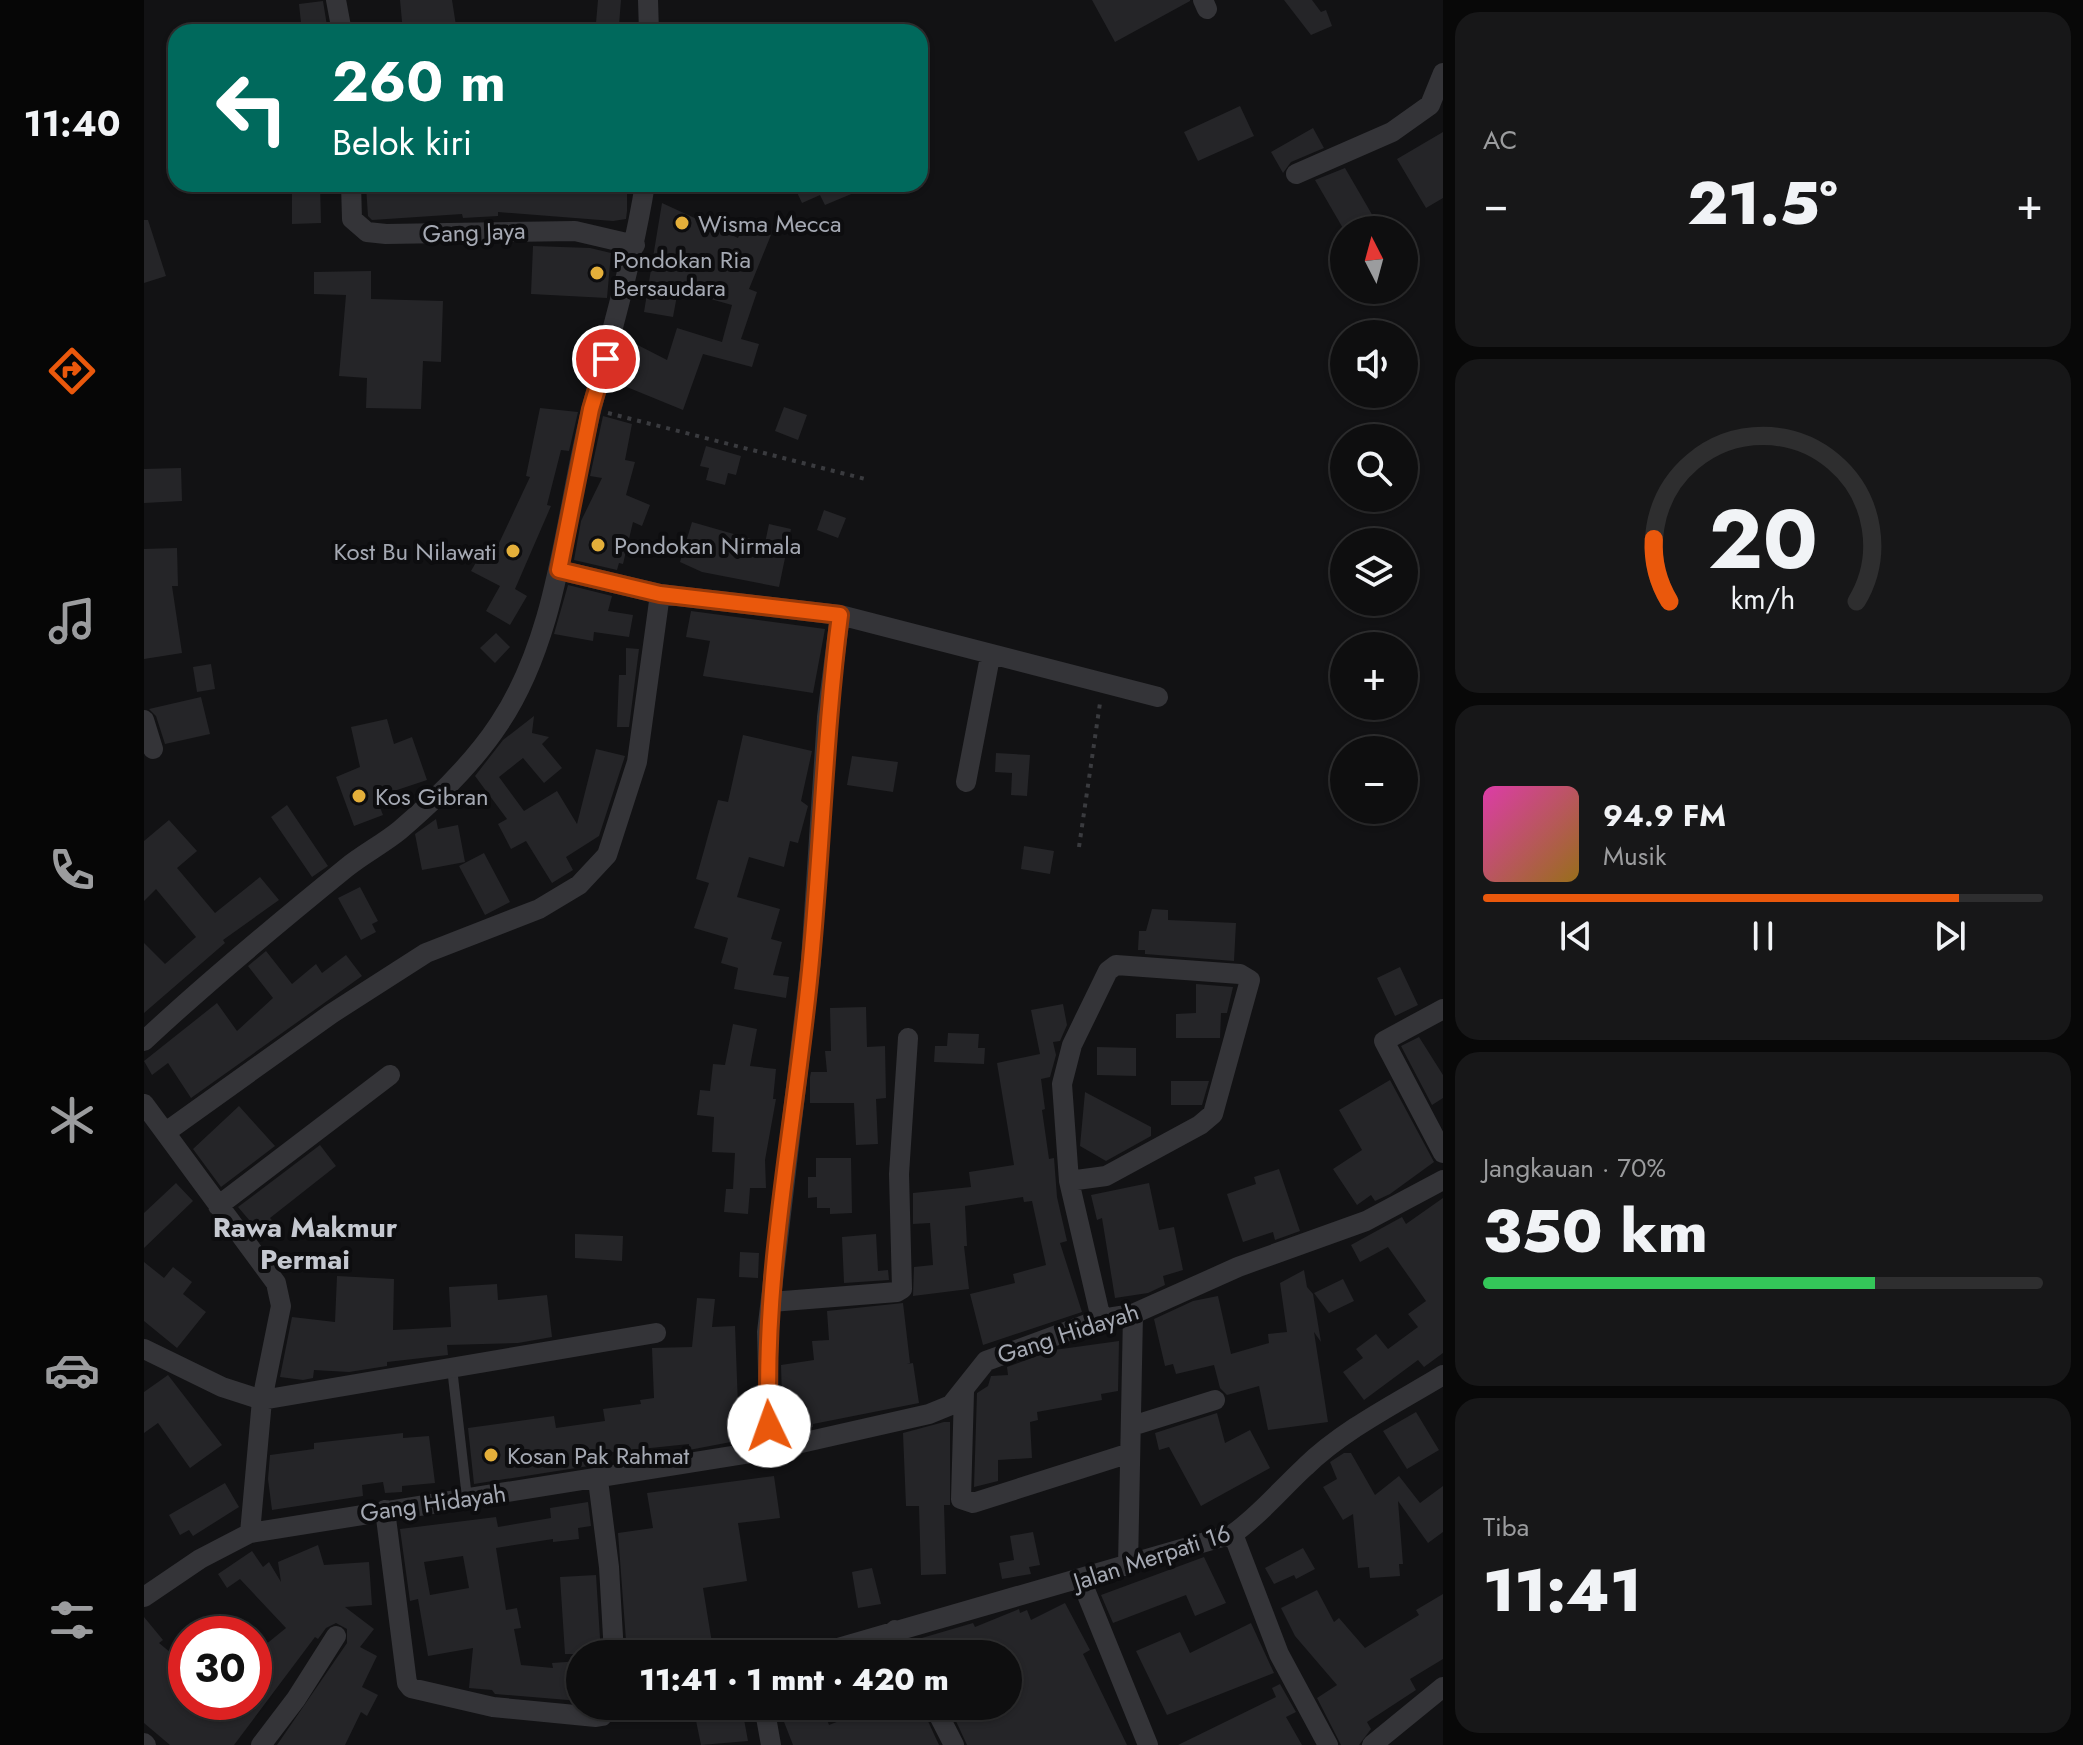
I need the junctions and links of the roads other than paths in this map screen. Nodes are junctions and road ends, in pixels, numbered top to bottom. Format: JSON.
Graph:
{"nodes":[{"id":1,"x":336,"y":0,"type":"edge"},
{"id":2,"x":648,"y":0,"type":"edge"},
{"id":3,"x":340,"y":24,"type":"edge"},
{"id":4,"x":649,"y":24,"type":"edge"},
{"id":5,"x":1443,"y":73,"type":"edge"},
{"id":6,"x":1296,"y":174,"type":"dead end"},
{"id":7,"x":351,"y":192,"type":"edge"},
{"id":8,"x":644,"y":192,"type":"edge"},
{"id":9,"x":635,"y":245,"type":"junction"},
{"id":10,"x":559,"y":570,"type":"junction"},
{"id":11,"x":660,"y":594,"type":"junction"},
{"id":12,"x":840,"y":615,"type":"junction"},
{"id":13,"x":990,"y":657,"type":"junction"},
{"id":14,"x":1158,"y":697,"type":"dead end"},
{"id":15,"x":144,"y":720,"type":"edge"},
{"id":16,"x":153,"y":749,"type":"dead end"},
{"id":17,"x":966,"y":782,"type":"dead end"},
{"id":18,"x":1443,"y":1009,"type":"edge"},
{"id":19,"x":908,"y":1038,"type":"dead end"},
{"id":20,"x":144,"y":1041,"type":"edge"},
{"id":21,"x":390,"y":1075,"type":"dead end"},
{"id":22,"x":144,"y":1104,"type":"edge"},
{"id":23,"x":166,"y":1132,"type":"junction"},
{"id":24,"x":1443,"y":1153,"type":"edge"},
{"id":25,"x":1443,"y":1180,"type":"edge"},
{"id":26,"x":1069,"y":1181,"type":"junction"},
{"id":27,"x":218,"y":1206,"type":"junction"},
{"id":28,"x":771,"y":1302,"type":"junction"},
{"id":29,"x":1133,"y":1314,"type":"junction"},
{"id":30,"x":1101,"y":1319,"type":"junction"},
{"id":31,"x":656,"y":1333,"type":"dead end"},
{"id":32,"x":144,"y":1349,"type":"edge"},
{"id":33,"x":452,"y":1368,"type":"junction"},
{"id":34,"x":1443,"y":1375,"type":"edge"},
{"id":35,"x":964,"y":1392,"type":"junction"},
{"id":36,"x":262,"y":1400,"type":"junction"},
{"id":37,"x":1215,"y":1400,"type":"dead end"},
{"id":38,"x":1132,"y":1426,"type":"junction"},
{"id":39,"x":770,"y":1450,"type":"junction"},
{"id":40,"x":1130,"y":1453,"type":"junction"},
{"id":41,"x":598,"y":1480,"type":"junction"},
{"id":42,"x":467,"y":1498,"type":"junction"},
{"id":43,"x":385,"y":1510,"type":"junction"},
{"id":44,"x":250,"y":1533,"type":"junction"},
{"id":45,"x":1233,"y":1534,"type":"junction"},
{"id":46,"x":1128,"y":1566,"type":"junction"},
{"id":47,"x":1081,"y":1580,"type":"junction"},
{"id":48,"x":144,"y":1597,"type":"edge"},
{"id":49,"x":895,"y":1630,"type":"junction"},
{"id":50,"x":336,"y":1636,"type":"dead end"},
{"id":51,"x":613,"y":1640,"type":"edge"},
{"id":52,"x":862,"y":1640,"type":"edge"},
{"id":53,"x":900,"y":1640,"type":"edge"},
{"id":54,"x":1443,"y":1687,"type":"edge"},
{"id":55,"x":566,"y":1714,"type":"edge"},
{"id":56,"x":767,"y":1720,"type":"edge"},
{"id":57,"x":941,"y":1720,"type":"edge"},
{"id":58,"x":261,"y":1745,"type":"edge"},
{"id":59,"x":771,"y":1745,"type":"edge"},
{"id":60,"x":954,"y":1745,"type":"edge"},
{"id":61,"x":1148,"y":1745,"type":"edge"},
{"id":62,"x":1328,"y":1745,"type":"edge"},
{"id":63,"x":1372,"y":1745,"type":"edge"}],
"edges":[{"from":1,"to":3,"type":"street"},
{"from":2,"to":4,"type":"street"},
{"from":5,"to":6,"type":"street"},
{"from":7,"to":9,"type":"street","name":"Gang Jaya"},
{"from":8,"to":9,"type":"street"},
{"from":9,"to":10,"type":"street"},
{"from":10,"to":11,"type":"street"},
{"from":10,"to":20,"type":"street"},
{"from":11,"to":12,"type":"street"},
{"from":11,"to":23,"type":"street"},
{"from":12,"to":13,"type":"street"},
{"from":12,"to":28,"type":"street"},
{"from":13,"to":14,"type":"street"},
{"from":13,"to":17,"type":"street"},
{"from":15,"to":16,"type":"street"},
{"from":18,"to":24,"type":"street"},
{"from":19,"to":28,"type":"street"},
{"from":21,"to":27,"type":"street"},
{"from":22,"to":23,"type":"street"},
{"from":23,"to":27,"type":"street"},
{"from":25,"to":29,"type":"street","name":"Gang Hidayah"},
{"from":26,"to":26,"type":"street"},
{"from":26,"to":30,"type":"street"},
{"from":27,"to":36,"type":"street"},
{"from":28,"to":39,"type":"street"},
{"from":29,"to":30,"type":"street","name":"Gang Hidayah"},
{"from":29,"to":38,"type":"street"},
{"from":30,"to":35,"type":"street","name":"Gang Hidayah"},
{"from":31,"to":33,"type":"street"},
{"from":32,"to":36,"type":"street"},
{"from":33,"to":36,"type":"street"},
{"from":33,"to":42,"type":"lane"},
{"from":34,"to":45,"type":"street","name":"Jalan Merpati 16"},
{"from":35,"to":39,"type":"street","name":"Gang Hidayah"},
{"from":35,"to":40,"type":"street"},
{"from":36,"to":44,"type":"street"},
{"from":37,"to":38,"type":"street"},
{"from":38,"to":40,"type":"street"},
{"from":39,"to":41,"type":"street","name":"Gang Hidayah"},
{"from":40,"to":46,"type":"street"},
{"from":41,"to":42,"type":"street","name":"Gang Hidayah"},
{"from":41,"to":51,"type":"street"},
{"from":42,"to":43,"type":"street","name":"Gang Hidayah"},
{"from":43,"to":44,"type":"street","name":"Gang Hidayah"},
{"from":43,"to":55,"type":"street"},
{"from":44,"to":48,"type":"street","name":"Gang Hidayah"},
{"from":45,"to":46,"type":"street","name":"Jalan Merpati 16"},
{"from":45,"to":62,"type":"street"},
{"from":46,"to":47,"type":"street","name":"Jalan Merpati 16"},
{"from":47,"to":49,"type":"street","name":"Jalan Merpati 16"},
{"from":47,"to":61,"type":"street"},
{"from":49,"to":52,"type":"street","name":"Jalan Merpati 16"},
{"from":49,"to":53,"type":"street"},
{"from":50,"to":58,"type":"street"},
{"from":54,"to":63,"type":"street"},
{"from":56,"to":59,"type":"street"},
{"from":57,"to":60,"type":"street"}]}
